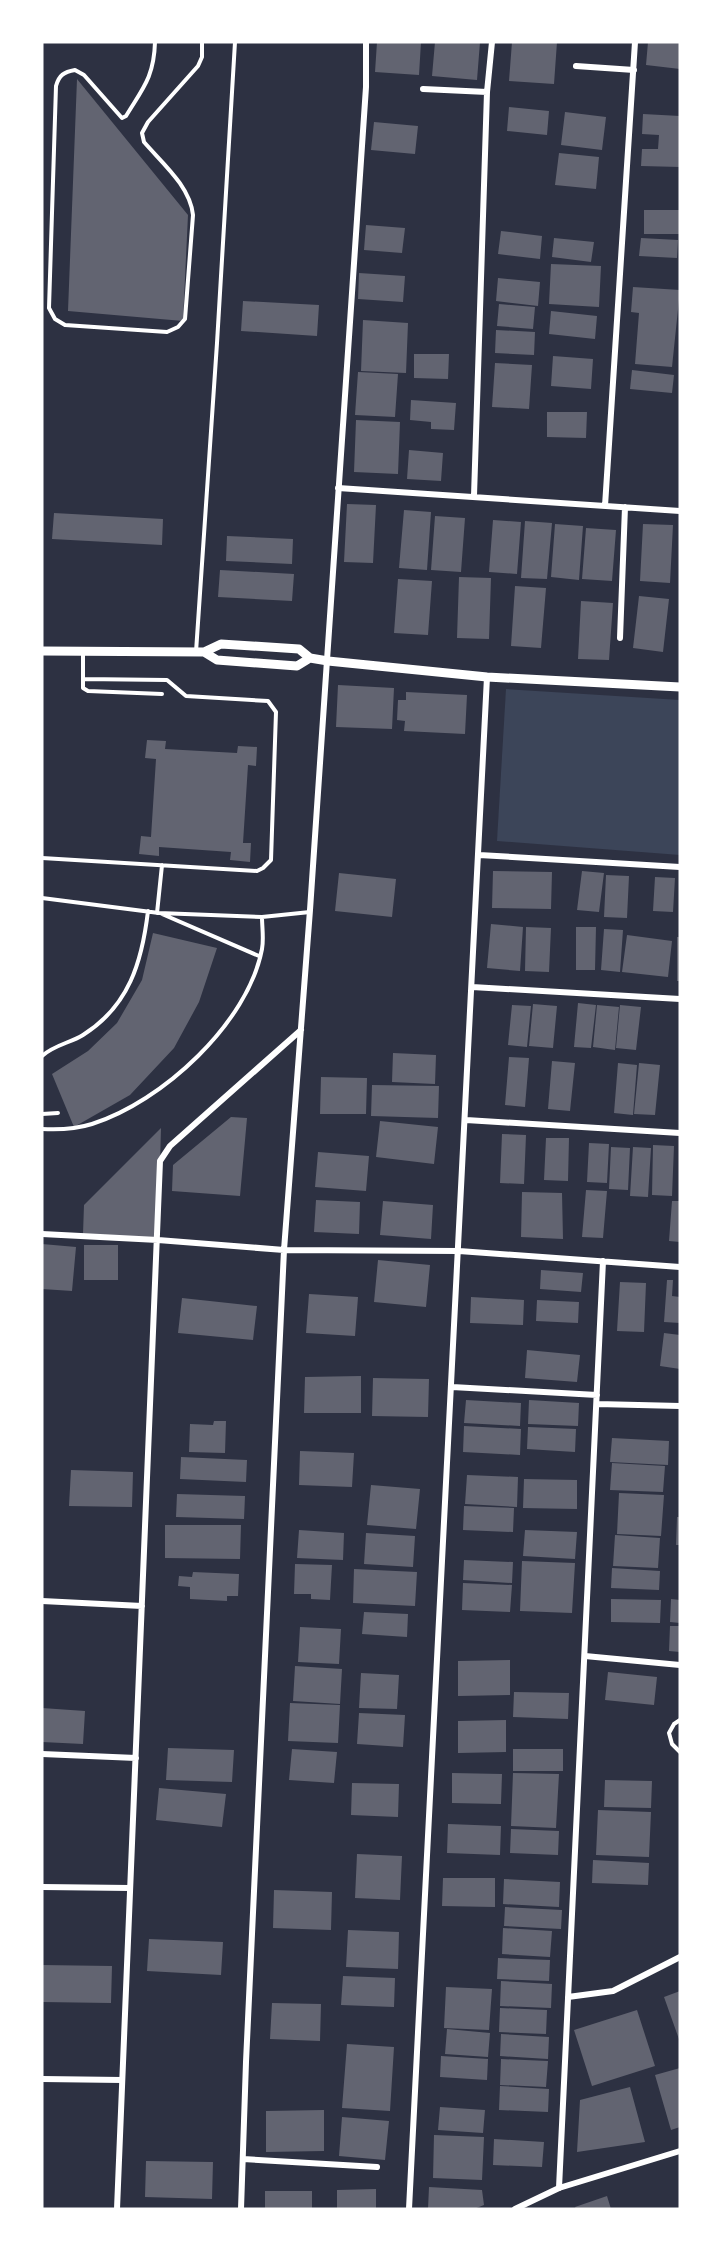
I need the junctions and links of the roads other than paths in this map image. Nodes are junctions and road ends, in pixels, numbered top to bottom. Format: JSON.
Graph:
{"nodes":[{"id":1,"x":155,"y":42,"type":"edge"},
{"id":2,"x":202,"y":42,"type":"edge"},
{"id":3,"x":235,"y":42,"type":"edge"},
{"id":4,"x":366,"y":42,"type":"edge"},
{"id":5,"x":492,"y":42,"type":"edge"},
{"id":6,"x":635,"y":42,"type":"edge"},
{"id":7,"x":576,"y":66,"type":"dead end"},
{"id":8,"x":634,"y":70,"type":"junction"},
{"id":9,"x":423,"y":89,"type":"dead end"},
{"id":10,"x":488,"y":92,"type":"junction"},
{"id":11,"x":338,"y":488,"type":"junction"},
{"id":12,"x":474,"y":496,"type":"junction"},
{"id":13,"x":605,"y":506,"type":"junction"},
{"id":14,"x":625,"y":507,"type":"junction"},
{"id":15,"x":680,"y":511,"type":"edge"},
{"id":16,"x":620,"y":638,"type":"dead end"},
{"id":17,"x":42,"y":651,"type":"edge"},
{"id":18,"x":83,"y":651,"type":"junction"},
{"id":19,"x":200,"y":652,"type":"junction"},
{"id":20,"x":310,"y":658,"type":"junction"},
{"id":21,"x":328,"y":661,"type":"junction"},
{"id":22,"x":488,"y":677,"type":"junction"},
{"id":23,"x":83,"y":679,"type":"junction"},
{"id":24,"x":680,"y":687,"type":"edge"},
{"id":25,"x":162,"y":694,"type":"dead end"},
{"id":26,"x":479,"y":855,"type":"junction"},
{"id":27,"x":42,"y":858,"type":"edge"},
{"id":28,"x":162,"y":865,"type":"junction"},
{"id":29,"x":680,"y":867,"type":"edge"},
{"id":30,"x":42,"y":898,"type":"edge"},
{"id":31,"x":148,"y":911,"type":"junction"},
{"id":32,"x":310,"y":912,"type":"junction"},
{"id":33,"x":158,"y":913,"type":"junction"},
{"id":34,"x":262,"y":917,"type":"junction"},
{"id":35,"x":259,"y":956,"type":"junction"},
{"id":36,"x":472,"y":987,"type":"junction"},
{"id":37,"x":680,"y":999,"type":"edge"},
{"id":38,"x":302,"y":1029,"type":"junction"},
{"id":39,"x":42,"y":1056,"type":"edge"},
{"id":40,"x":57,"y":1113,"type":"dead end"},
{"id":41,"x":42,"y":1114,"type":"edge"},
{"id":42,"x":466,"y":1120,"type":"junction"},
{"id":43,"x":42,"y":1129,"type":"edge"},
{"id":44,"x":680,"y":1133,"type":"edge"},
{"id":45,"x":42,"y":1234,"type":"edge"},
{"id":46,"x":158,"y":1240,"type":"junction"},
{"id":47,"x":284,"y":1250,"type":"junction"},
{"id":48,"x":459,"y":1251,"type":"junction"},
{"id":49,"x":603,"y":1261,"type":"junction"},
{"id":50,"x":680,"y":1267,"type":"edge"},
{"id":51,"x":452,"y":1387,"type":"junction"},
{"id":52,"x":597,"y":1395,"type":"junction"},
{"id":53,"x":597,"y":1404,"type":"junction"},
{"id":54,"x":680,"y":1406,"type":"edge"},
{"id":55,"x":42,"y":1601,"type":"edge"},
{"id":56,"x":142,"y":1606,"type":"junction"},
{"id":57,"x":585,"y":1656,"type":"junction"},
{"id":58,"x":680,"y":1665,"type":"edge"},
{"id":59,"x":680,"y":1720,"type":"edge"},
{"id":60,"x":680,"y":1752,"type":"edge"},
{"id":61,"x":42,"y":1754,"type":"edge"},
{"id":62,"x":136,"y":1758,"type":"junction"},
{"id":63,"x":42,"y":1887,"type":"edge"},
{"id":64,"x":130,"y":1888,"type":"junction"},
{"id":65,"x":680,"y":1958,"type":"edge"},
{"id":66,"x":568,"y":1997,"type":"junction"},
{"id":67,"x":42,"y":2079,"type":"edge"},
{"id":68,"x":122,"y":2080,"type":"junction"},
{"id":69,"x":680,"y":2151,"type":"edge"},
{"id":70,"x":243,"y":2159,"type":"junction"},
{"id":71,"x":377,"y":2167,"type":"dead end"},
{"id":72,"x":559,"y":2188,"type":"junction"},
{"id":73,"x":117,"y":2209,"type":"edge"},
{"id":74,"x":241,"y":2209,"type":"edge"},
{"id":75,"x":409,"y":2209,"type":"edge"},
{"id":76,"x":515,"y":2209,"type":"edge"}],
"edges":[{"from":1,"to":2,"type":"lane"},
{"from":3,"to":19,"type":"lane"},
{"from":4,"to":11,"type":"street"},
{"from":5,"to":10,"type":"street"},
{"from":6,"to":8,"type":"street"},
{"from":7,"to":8,"type":"street"},
{"from":8,"to":13,"type":"street"},
{"from":9,"to":10,"type":"street"},
{"from":10,"to":12,"type":"street"},
{"from":11,"to":12,"type":"street"},
{"from":11,"to":21,"type":"street"},
{"from":12,"to":13,"type":"street"},
{"from":13,"to":14,"type":"street"},
{"from":14,"to":15,"type":"street"},
{"from":14,"to":16,"type":"street"},
{"from":17,"to":18,"type":"street"},
{"from":18,"to":19,"type":"street"},
{"from":18,"to":23,"type":"lane"},
{"from":19,"to":20,"type":"street"},
{"from":19,"to":20,"type":"street"},
{"from":20,"to":21,"type":"street"},
{"from":21,"to":22,"type":"street"},
{"from":21,"to":32,"type":"street"},
{"from":22,"to":24,"type":"street"},
{"from":22,"to":26,"type":"street"},
{"from":23,"to":25,"type":"lane"},
{"from":23,"to":28,"type":"lane"},
{"from":26,"to":29,"type":"street"},
{"from":26,"to":36,"type":"street"},
{"from":27,"to":28,"type":"lane"},
{"from":28,"to":33,"type":"lane"},
{"from":30,"to":31,"type":"lane"},
{"from":31,"to":33,"type":"lane"},
{"from":31,"to":39,"type":"lane"},
{"from":32,"to":34,"type":"lane"},
{"from":32,"to":38,"type":"street"},
{"from":33,"to":34,"type":"lane"},
{"from":33,"to":35,"type":"lane"},
{"from":34,"to":35,"type":"lane"},
{"from":35,"to":43,"type":"lane"},
{"from":36,"to":37,"type":"street"},
{"from":36,"to":42,"type":"street"},
{"from":38,"to":46,"type":"street"},
{"from":38,"to":47,"type":"street"},
{"from":40,"to":41,"type":"lane"},
{"from":42,"to":44,"type":"street"},
{"from":42,"to":48,"type":"street"},
{"from":45,"to":46,"type":"street"},
{"from":46,"to":47,"type":"street"},
{"from":46,"to":56,"type":"street"},
{"from":47,"to":48,"type":"street"},
{"from":47,"to":70,"type":"street"},
{"from":48,"to":49,"type":"street"},
{"from":48,"to":51,"type":"street"},
{"from":49,"to":50,"type":"street"},
{"from":49,"to":52,"type":"street"},
{"from":51,"to":52,"type":"street"},
{"from":51,"to":75,"type":"street"},
{"from":52,"to":53,"type":"street"},
{"from":53,"to":54,"type":"street"},
{"from":53,"to":57,"type":"street"},
{"from":55,"to":56,"type":"street"},
{"from":56,"to":62,"type":"street"},
{"from":57,"to":58,"type":"street"},
{"from":57,"to":66,"type":"street"},
{"from":59,"to":60,"type":"lane"},
{"from":61,"to":62,"type":"street"},
{"from":62,"to":64,"type":"street"},
{"from":63,"to":64,"type":"street"},
{"from":64,"to":68,"type":"street"},
{"from":65,"to":66,"type":"street"},
{"from":66,"to":72,"type":"street"},
{"from":67,"to":68,"type":"street"},
{"from":68,"to":73,"type":"street"},
{"from":69,"to":72,"type":"street"},
{"from":70,"to":71,"type":"street"},
{"from":70,"to":74,"type":"street"},
{"from":72,"to":76,"type":"street"}]}
